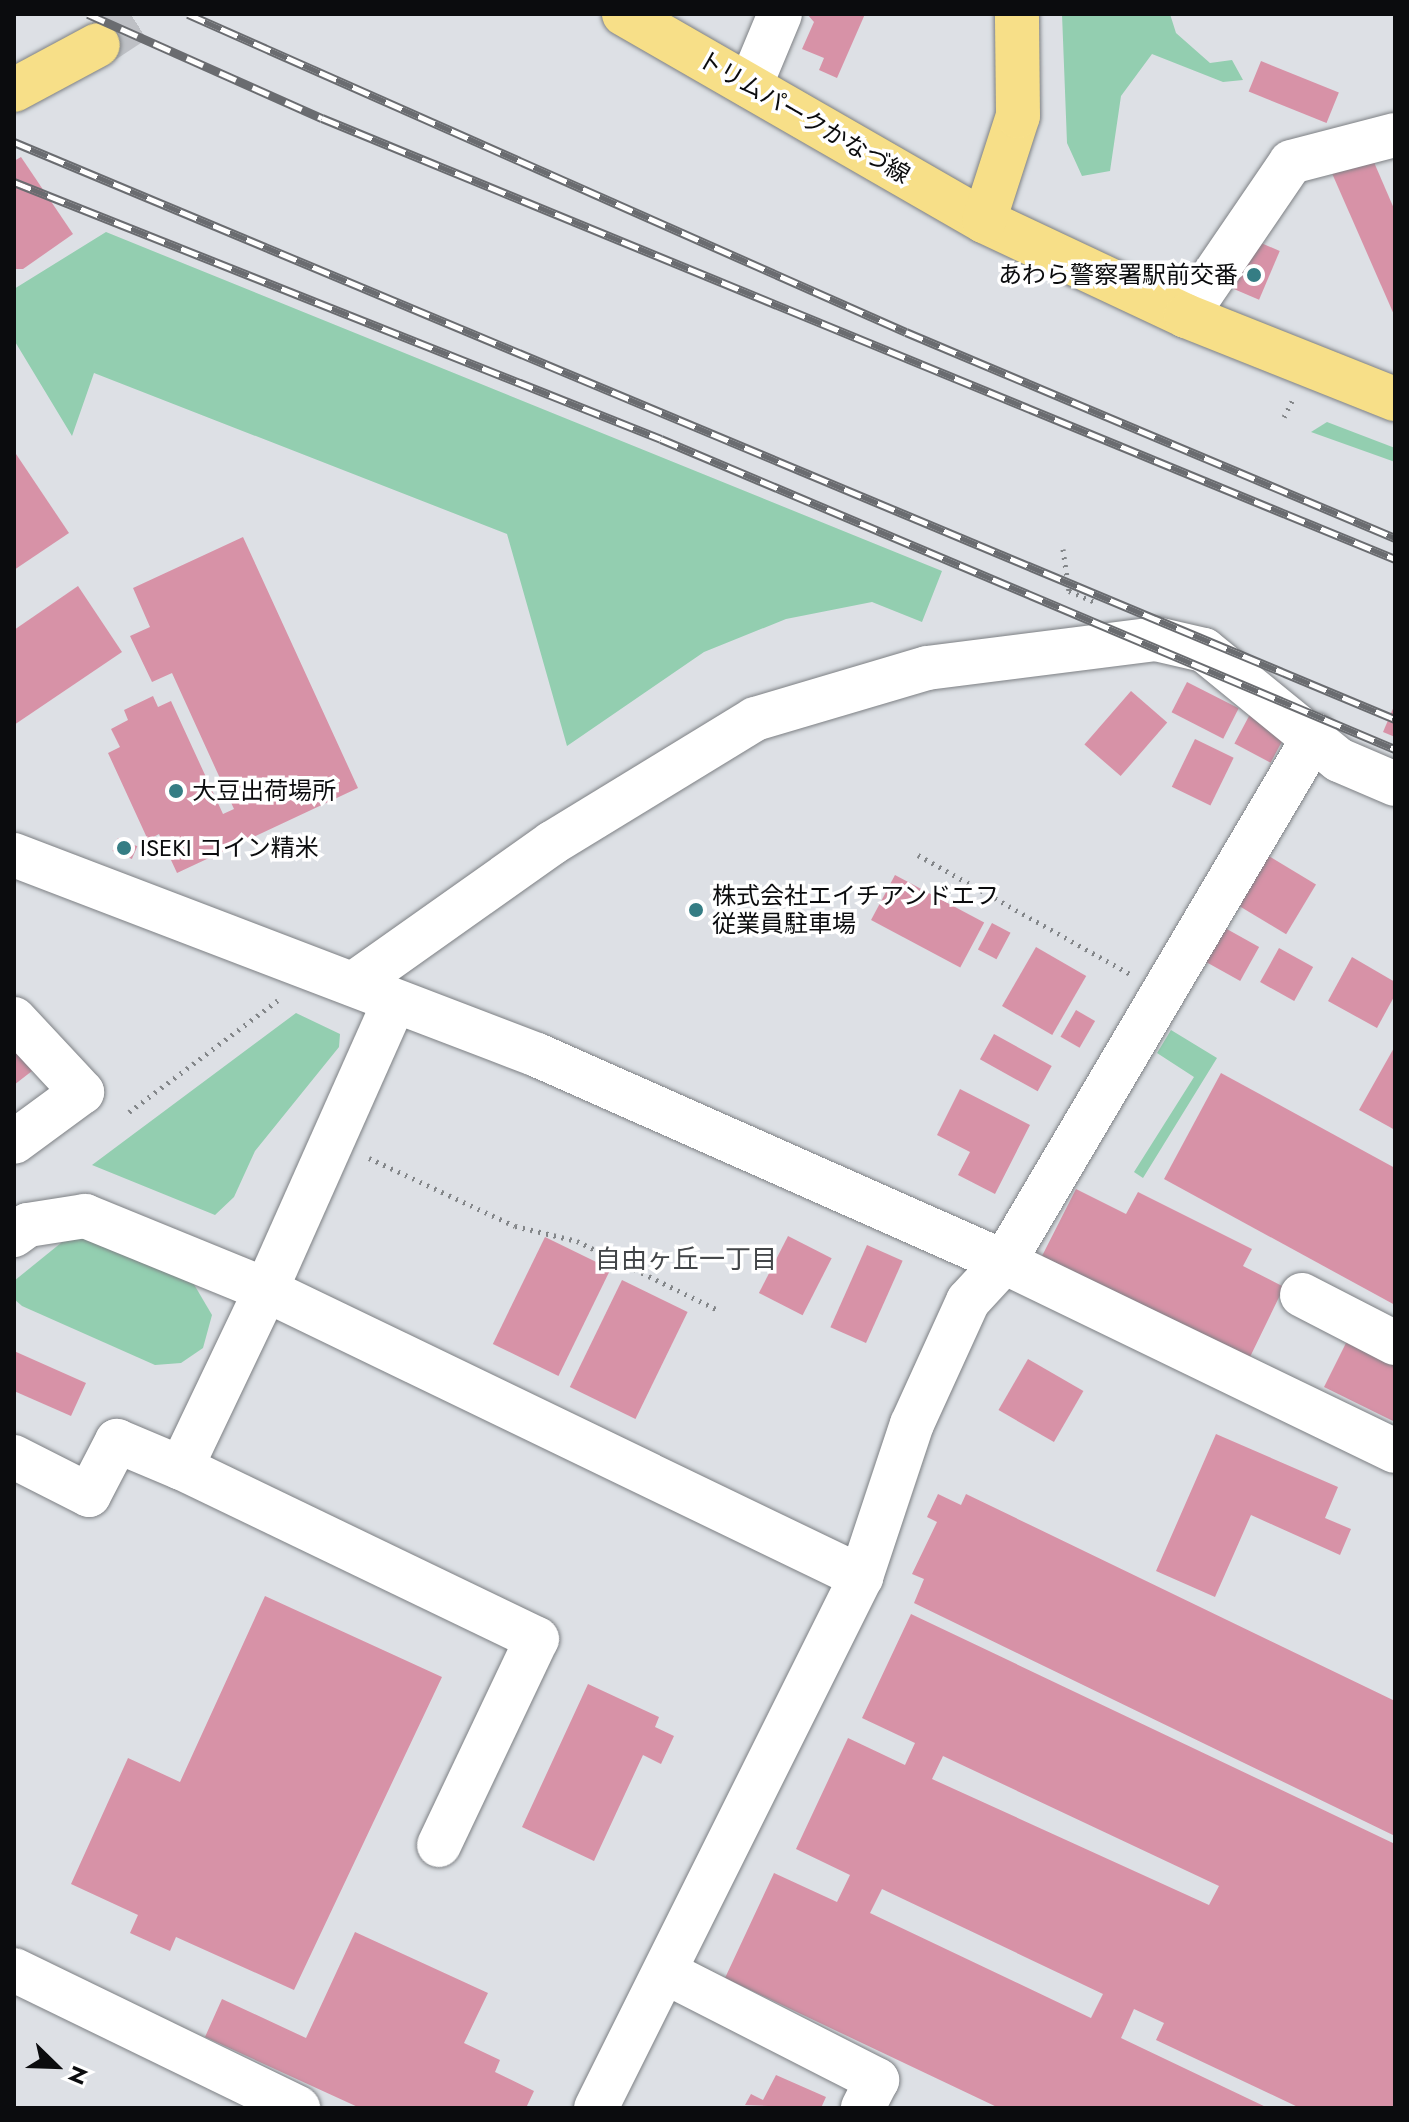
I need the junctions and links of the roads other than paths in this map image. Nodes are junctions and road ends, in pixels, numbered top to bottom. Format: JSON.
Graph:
{"nodes":[{"id":1,"x":624,"y":14,"type":"edge"},
{"id":2,"x":780,"y":14,"type":"edge"},
{"id":3,"x":1017,"y":14,"type":"edge"},
{"id":4,"x":98,"y":45,"type":"tunnel mouth"},
{"id":5,"x":750,"y":86,"type":"junction"},
{"id":6,"x":14,"y":90,"type":"edge"},
{"id":7,"x":1395,"y":135,"type":"edge"},
{"id":8,"x":984,"y":221,"type":"junction"},
{"id":9,"x":1186,"y":316,"type":"junction"},
{"id":10,"x":1395,"y":399,"type":"edge"},
{"id":11,"x":1315,"y":735,"type":"junction"},
{"id":12,"x":1395,"y":784,"type":"edge"},
{"id":13,"x":14,"y":855,"type":"edge"},
{"id":14,"x":335,"y":977,"type":"junction"},
{"id":15,"x":394,"y":1002,"type":"junction"},
{"id":16,"x":14,"y":1019,"type":"edge"},
{"id":17,"x":14,"y":1142,"type":"edge"},
{"id":18,"x":14,"y":1235,"type":"edge"},
{"id":19,"x":1004,"y":1262,"type":"junction"},
{"id":20,"x":266,"y":1290,"type":"junction"},
{"id":21,"x":1302,"y":1295,"type":"dead end"},
{"id":22,"x":1395,"y":1343,"type":"edge"},
{"id":23,"x":1395,"y":1451,"type":"edge"},
{"id":24,"x":14,"y":1457,"type":"edge"},
{"id":25,"x":181,"y":1468,"type":"junction"},
{"id":26,"x":861,"y":1577,"type":"junction"},
{"id":27,"x":439,"y":1845,"type":"dead end"},
{"id":28,"x":14,"y":1970,"type":"edge"},
{"id":29,"x":667,"y":1973,"type":"junction"},
{"id":30,"x":298,"y":2108,"type":"edge"},
{"id":31,"x":596,"y":2108,"type":"edge"},
{"id":32,"x":863,"y":2108,"type":"edge"}],
"edges":[{"from":1,"to":5,"type":"main road","name":"トリムパークかなづ線"},
{"from":2,"to":5,"type":"street"},
{"from":3,"to":8,"type":"main road"},
{"from":4,"to":6,"type":"main road"},
{"from":5,"to":8,"type":"main road","name":"トリムパークかなづ線"},
{"from":7,"to":9,"type":"street"},
{"from":8,"to":9,"type":"main road","name":"トリムパークかなづ線"},
{"from":9,"to":10,"type":"main road","name":"トリムパークかなづ線"},
{"from":11,"to":12,"type":"street"},
{"from":11,"to":14,"type":"street"},
{"from":11,"to":19,"type":"street"},
{"from":13,"to":14,"type":"street"},
{"from":14,"to":15,"type":"street"},
{"from":15,"to":19,"type":"street"},
{"from":15,"to":20,"type":"street"},
{"from":16,"to":17,"type":"street"},
{"from":18,"to":20,"type":"street"},
{"from":19,"to":23,"type":"street"},
{"from":19,"to":26,"type":"street"},
{"from":20,"to":25,"type":"street"},
{"from":20,"to":26,"type":"street"},
{"from":21,"to":22,"type":"street"},
{"from":24,"to":25,"type":"street"},
{"from":25,"to":27,"type":"street"},
{"from":26,"to":29,"type":"street"},
{"from":28,"to":30,"type":"street"},
{"from":29,"to":31,"type":"street"},
{"from":29,"to":32,"type":"street"}]}
